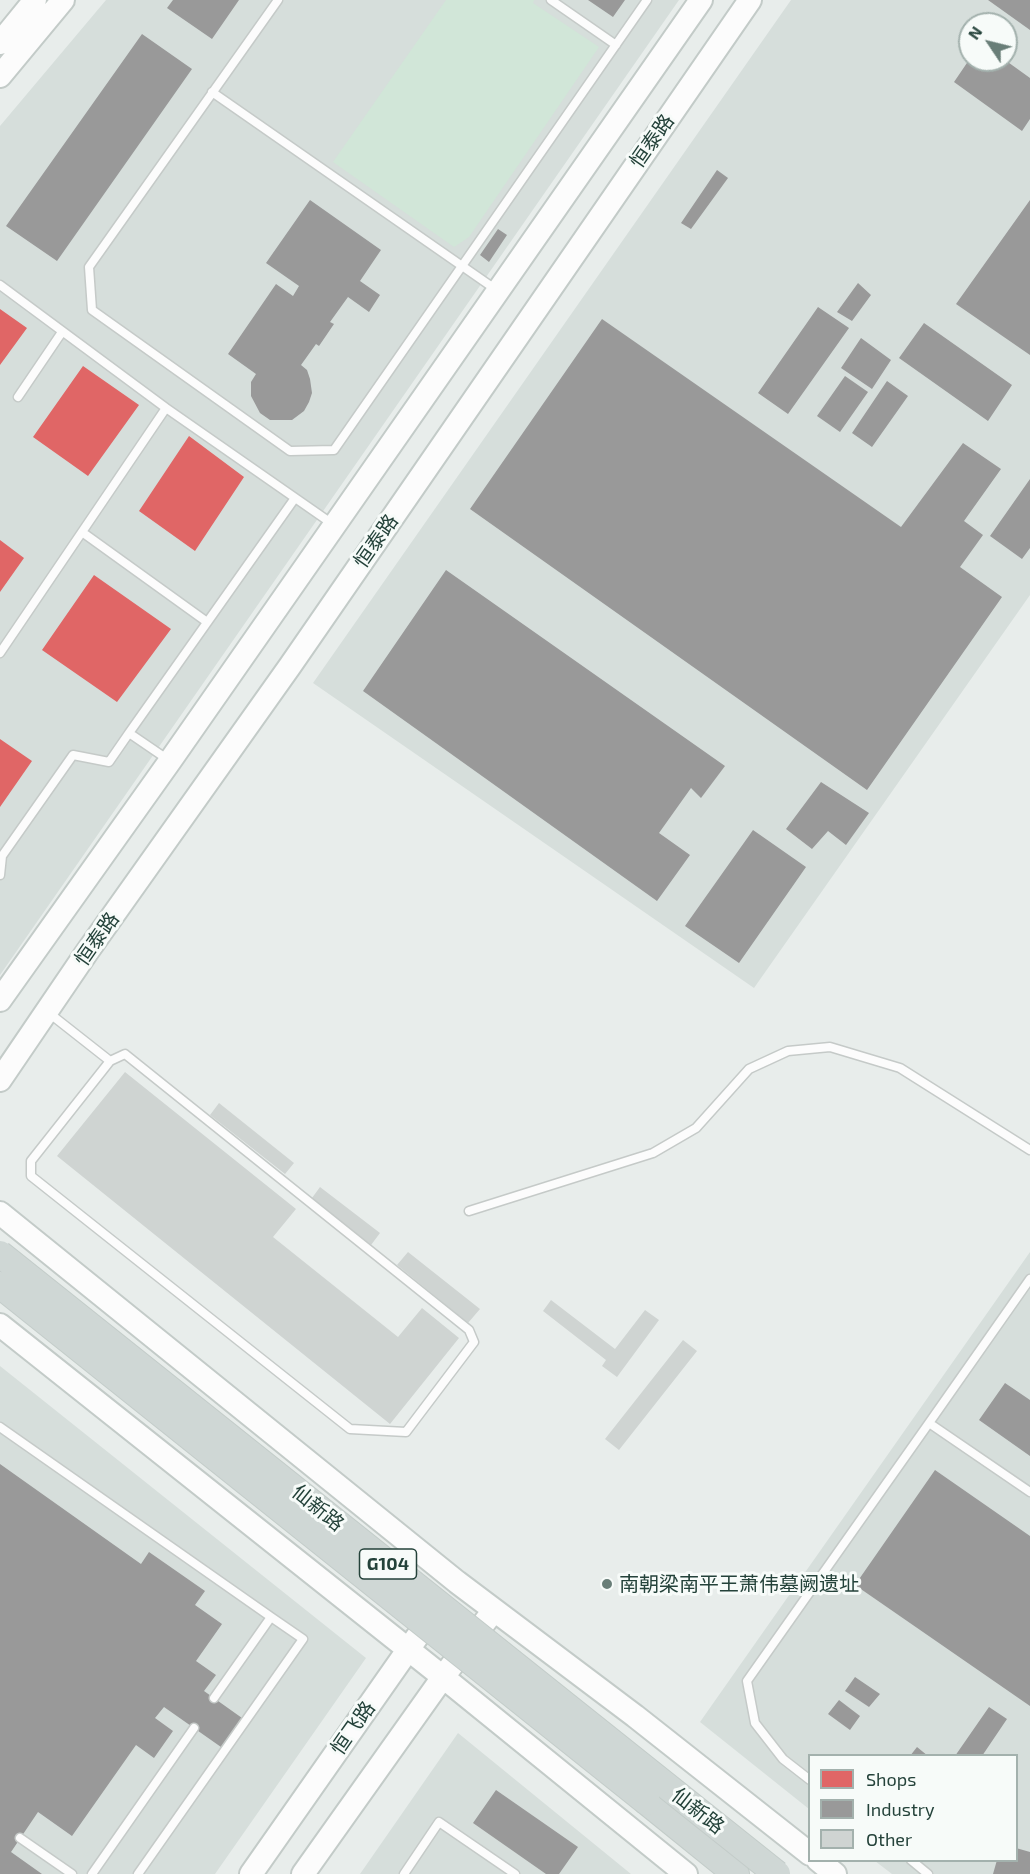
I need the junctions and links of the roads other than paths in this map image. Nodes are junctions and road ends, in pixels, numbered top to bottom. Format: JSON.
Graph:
{"nodes":[{"id":1,"x":35,"y":0,"type":"edge"},
{"id":2,"x":63,"y":0,"type":"edge"},
{"id":3,"x":278,"y":0,"type":"edge"},
{"id":4,"x":551,"y":0,"type":"edge"},
{"id":5,"x":646,"y":0,"type":"edge"},
{"id":6,"x":701,"y":0,"type":"edge"},
{"id":7,"x":750,"y":0,"type":"edge"},
{"id":8,"x":0,"y":43,"type":"edge"},
{"id":9,"x":616,"y":45,"type":"junction"},
{"id":10,"x":0,"y":76,"type":"edge"},
{"id":11,"x":213,"y":92,"type":"junction"},
{"id":12,"x":462,"y":266,"type":"junction"},
{"id":13,"x":0,"y":285,"type":"edge"},
{"id":14,"x":498,"y":291,"type":"junction"},
{"id":15,"x":62,"y":332,"type":"junction"},
{"id":16,"x":18,"y":397,"type":"dead end"},
{"id":17,"x":166,"y":408,"type":"junction"},
{"id":18,"x":295,"y":498,"type":"junction"},
{"id":19,"x":335,"y":526,"type":"junction"},
{"id":20,"x":82,"y":532,"type":"junction"},
{"id":21,"x":207,"y":622,"type":"junction"},
{"id":22,"x":0,"y":653,"type":"edge"},
{"id":23,"x":129,"y":733,"type":"junction"},
{"id":24,"x":170,"y":761,"type":"junction"},
{"id":25,"x":0,"y":875,"type":"edge"},
{"id":26,"x":0,"y":1000,"type":"edge"},
{"id":27,"x":46,"y":1011,"type":"junction"},
{"id":28,"x":110,"y":1061,"type":"junction"},
{"id":29,"x":0,"y":1080,"type":"edge"},
{"id":30,"x":1030,"y":1150,"type":"edge"},
{"id":31,"x":470,"y":1211,"type":"dead end"},
{"id":32,"x":0,"y":1213,"type":"edge"},
{"id":33,"x":0,"y":1254,"type":"edge"},
{"id":34,"x":1030,"y":1279,"type":"edge"},
{"id":35,"x":0,"y":1285,"type":"edge"},
{"id":36,"x":0,"y":1325,"type":"edge"},
{"id":37,"x":929,"y":1423,"type":"junction"},
{"id":38,"x":0,"y":1427,"type":"edge"},
{"id":39,"x":1030,"y":1492,"type":"edge"},
{"id":40,"x":457,"y":1582,"type":"junction"},
{"id":41,"x":494,"y":1610,"type":"junction"},
{"id":42,"x":271,"y":1617,"type":"junction"},
{"id":43,"x":408,"y":1649,"type":"junction"},
{"id":44,"x":443,"y":1677,"type":"junction"},
{"id":45,"x":214,"y":1698,"type":"dead end"},
{"id":46,"x":194,"y":1728,"type":"dead end"},
{"id":47,"x":707,"y":1773,"type":"junction"},
{"id":48,"x":808,"y":1778,"type":"edge"},
{"id":49,"x":20,"y":1838,"type":"dead end"},
{"id":50,"x":808,"y":1840,"type":"edge"},
{"id":51,"x":808,"y":1852,"type":"edge"},
{"id":52,"x":820,"y":1862,"type":"edge"},
{"id":53,"x":834,"y":1862,"type":"edge"},
{"id":54,"x":913,"y":1862,"type":"edge"},
{"id":55,"x":72,"y":1874,"type":"edge"},
{"id":56,"x":92,"y":1874,"type":"edge"},
{"id":57,"x":138,"y":1874,"type":"edge"},
{"id":58,"x":251,"y":1874,"type":"edge"},
{"id":59,"x":303,"y":1874,"type":"edge"},
{"id":60,"x":404,"y":1874,"type":"edge"},
{"id":61,"x":515,"y":1874,"type":"edge"},
{"id":62,"x":686,"y":1874,"type":"edge"},
{"id":63,"x":736,"y":1874,"type":"edge"},
{"id":64,"x":777,"y":1874,"type":"edge"},
{"id":65,"x":835,"y":1874,"type":"edge"},
{"id":66,"x":849,"y":1874,"type":"edge"},
{"id":67,"x":928,"y":1874,"type":"edge"}],
"edges":[{"from":1,"to":8,"type":"main road"},
{"from":2,"to":10,"type":"main road"},
{"from":3,"to":11,"type":"lane"},
{"from":4,"to":9,"type":"lane"},
{"from":5,"to":9,"type":"lane"},
{"from":6,"to":14,"type":"main road","name":"恒泰路"},
{"from":7,"to":27,"type":"main road","name":"恒泰路"},
{"from":9,"to":12,"type":"lane"},
{"from":11,"to":12,"type":"lane"},
{"from":11,"to":12,"type":"lane"},
{"from":12,"to":14,"type":"lane"},
{"from":13,"to":15,"type":"lane"},
{"from":14,"to":19,"type":"main road","name":"恒泰路"},
{"from":15,"to":16,"type":"lane"},
{"from":15,"to":17,"type":"lane"},
{"from":17,"to":18,"type":"lane"},
{"from":17,"to":20,"type":"lane"},
{"from":18,"to":19,"type":"lane"},
{"from":18,"to":21,"type":"lane"},
{"from":19,"to":24,"type":"main road","name":"恒泰路"},
{"from":20,"to":21,"type":"lane"},
{"from":20,"to":22,"type":"lane"},
{"from":21,"to":23,"type":"lane"},
{"from":23,"to":24,"type":"lane"},
{"from":23,"to":25,"type":"lane"},
{"from":24,"to":26,"type":"main road","name":"恒泰路"},
{"from":27,"to":28,"type":"lane"},
{"from":27,"to":29,"type":"main road","name":"恒泰路"},
{"from":28,"to":28,"type":"lane"},
{"from":30,"to":31,"type":"lane"},
{"from":32,"to":40,"type":"main road","name":"仙新路"},
{"from":33,"to":64,"type":"main road","name":"仙新路","number":"G104","bridge":true},
{"from":34,"to":37,"type":"lane"},
{"from":35,"to":63,"type":"main road","name":"仙新路","bridge":true},
{"from":36,"to":43,"type":"main road"},
{"from":37,"to":39,"type":"lane"},
{"from":37,"to":48,"type":"lane"},
{"from":38,"to":42,"type":"lane"},
{"from":40,"to":41,"type":"main road","name":"仙新路"},
{"from":40,"to":43,"type":"main road","name":"恒飞路"},
{"from":41,"to":44,"type":"main road"},
{"from":41,"to":47,"type":"main road","name":"仙新路"},
{"from":42,"to":45,"type":"lane"},
{"from":42,"to":57,"type":"lane"},
{"from":43,"to":44,"type":"main road"},
{"from":43,"to":58,"type":"main road","name":"恒飞路"},
{"from":44,"to":59,"type":"main road"},
{"from":44,"to":62,"type":"main road"},
{"from":46,"to":56,"type":"lane"},
{"from":47,"to":50,"type":"main road","name":"仙新路"},
{"from":47,"to":51,"type":"main road","name":"仙新路"},
{"from":49,"to":55,"type":"lane"},
{"from":52,"to":65,"type":"main road"},
{"from":53,"to":66,"type":"main road"},
{"from":54,"to":67,"type":"lane"},
{"from":60,"to":61,"type":"lane"}]}
